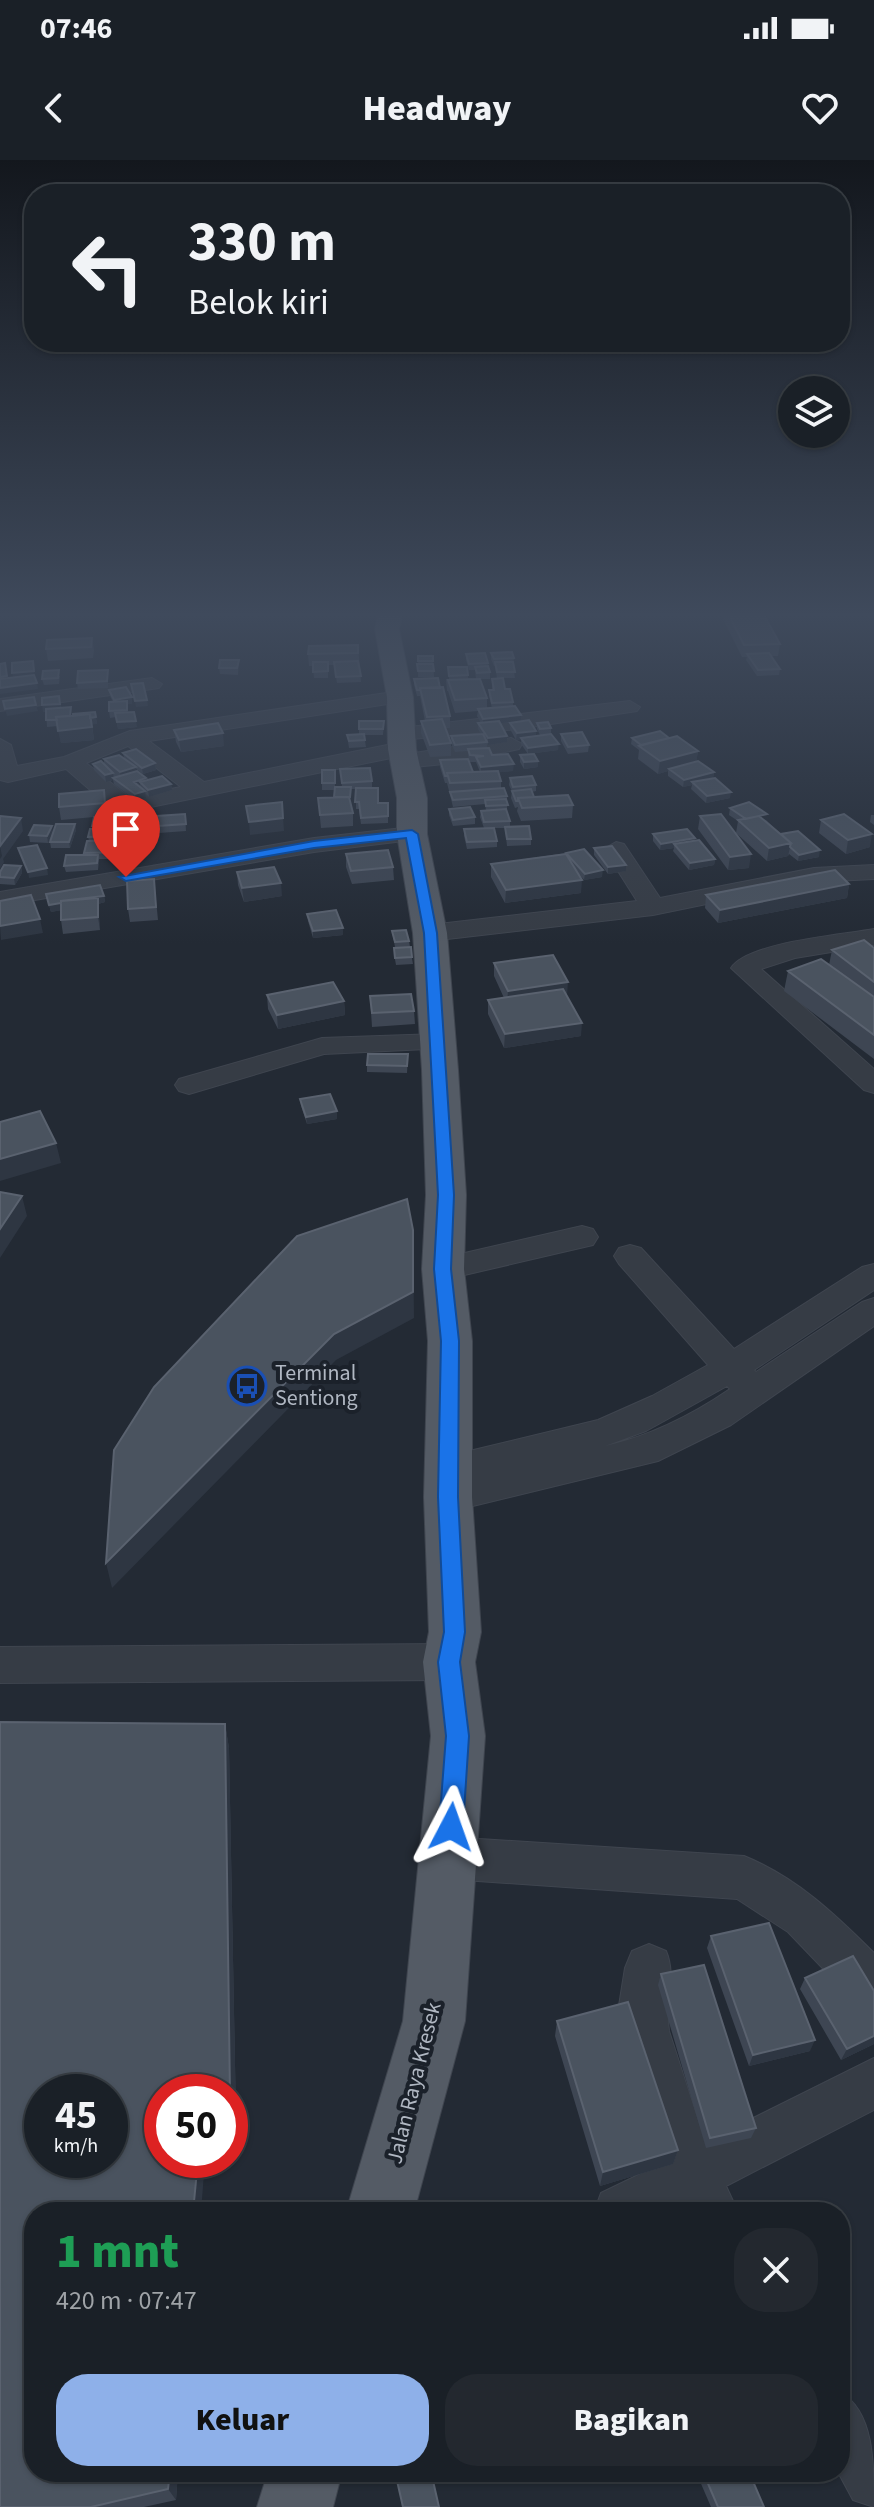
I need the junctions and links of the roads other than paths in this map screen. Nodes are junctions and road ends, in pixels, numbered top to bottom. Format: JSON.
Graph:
{"nodes":[{"id":1,"x":96,"y":725,"type":"edge"},
{"id":2,"x":214,"y":725,"type":"edge"},
{"id":3,"x":401,"y":725,"type":"edge"},
{"id":4,"x":511,"y":725,"type":"edge"},
{"id":5,"x":100,"y":733,"type":"junction"},
{"id":6,"x":579,"y":736,"type":"edge"},
{"id":7,"x":130,"y":737,"type":"junction"},
{"id":8,"x":0,"y":745,"type":"edge"},
{"id":9,"x":402,"y":748,"type":"junction"},
{"id":10,"x":70,"y":762,"type":"junction"},
{"id":11,"x":4,"y":776,"type":"edge"},
{"id":12,"x":197,"y":788,"type":"junction"},
{"id":13,"x":125,"y":805,"type":"junction"},
{"id":14,"x":145,"y":827,"type":"dead end"},
{"id":15,"x":412,"y":834,"type":"junction"},
{"id":16,"x":616,"y":849,"type":"edge"},
{"id":17,"x":874,"y":872,"type":"edge"},
{"id":18,"x":0,"y":899,"type":"edge"},
{"id":19,"x":653,"y":907,"type":"junction"},
{"id":20,"x":430,"y":933,"type":"junction"},
{"id":21,"x":862,"y":940,"type":"edge"},
{"id":22,"x":874,"y":961,"type":"edge"},
{"id":23,"x":440,"y":1076,"type":"junction"},
{"id":24,"x":874,"y":1084,"type":"edge"},
{"id":25,"x":189,"y":1085,"type":"dead end"},
{"id":26,"x":582,"y":1237,"type":"dead end"},
{"id":27,"x":630,"y":1256,"type":"dead end"},
{"id":28,"x":443,"y":1269,"type":"junction"},
{"id":29,"x":874,"y":1275,"type":"edge"},
{"id":30,"x":874,"y":1310,"type":"edge"},
{"id":31,"x":741,"y":1379,"type":"junction"},
{"id":32,"x":449,"y":1483,"type":"junction"},
{"id":33,"x":449,"y":1662,"type":"junction"},
{"id":34,"x":0,"y":1665,"type":"edge"},
{"id":35,"x":449,"y":1858,"type":"junction"},
{"id":36,"x":649,"y":1968,"type":"dead end"},
{"id":37,"x":874,"y":1987,"type":"edge"},
{"id":38,"x":874,"y":2083,"type":"edge"},
{"id":39,"x":701,"y":2194,"type":"edge"},
{"id":40,"x":383,"y":2202,"type":"edge"},
{"id":41,"x":665,"y":2202,"type":"edge"},
{"id":42,"x":850,"y":2437,"type":"edge"},
{"id":43,"x":874,"y":2479,"type":"edge"},
{"id":44,"x":302,"y":2482,"type":"edge"},
{"id":45,"x":295,"y":2507,"type":"edge"}],
"edges":[{"from":1,"to":5,"type":"street"},
{"from":2,"to":7,"type":"street"},
{"from":3,"to":9,"type":"main road","name":"Jalan Raya Kresek"},
{"from":4,"to":9,"type":"street"},
{"from":5,"to":7,"type":"street"},
{"from":5,"to":10,"type":"street"},
{"from":6,"to":9,"type":"street"},
{"from":7,"to":12,"type":"street"},
{"from":8,"to":11,"type":"street"},
{"from":9,"to":12,"type":"street"},
{"from":9,"to":15,"type":"main road","name":"Jalan Raya Kresek"},
{"from":10,"to":11,"type":"street"},
{"from":10,"to":13,"type":"street"},
{"from":12,"to":13,"type":"street"},
{"from":13,"to":14,"type":"street"},
{"from":15,"to":18,"type":"street"},
{"from":15,"to":20,"type":"main road","name":"Jalan Raya Kresek"},
{"from":16,"to":19,"type":"street"},
{"from":17,"to":19,"type":"street"},
{"from":19,"to":20,"type":"street"},
{"from":20,"to":23,"type":"main road","name":"Jalan Raya Kresek"},
{"from":21,"to":22,"type":"street"},
{"from":21,"to":24,"type":"street"},
{"from":23,"to":25,"type":"street"},
{"from":23,"to":28,"type":"main road","name":"Jalan Raya Kresek"},
{"from":26,"to":28,"type":"street"},
{"from":27,"to":31,"type":"street"},
{"from":28,"to":32,"type":"main road","name":"Jalan Raya Kresek"},
{"from":29,"to":31,"type":"street"},
{"from":30,"to":31,"type":"street"},
{"from":31,"to":32,"type":"street"},
{"from":32,"to":33,"type":"main road","name":"Jalan Raya Kresek"},
{"from":33,"to":34,"type":"street"},
{"from":33,"to":35,"type":"main road","name":"Jalan Raya Kresek"},
{"from":35,"to":37,"type":"street"},
{"from":35,"to":40,"type":"main road","name":"Jalan Raya Kresek"},
{"from":36,"to":39,"type":"street"},
{"from":38,"to":39,"type":"street"},
{"from":39,"to":41,"type":"street"},
{"from":42,"to":43,"type":"street"},
{"from":44,"to":45,"type":"main road"}]}
